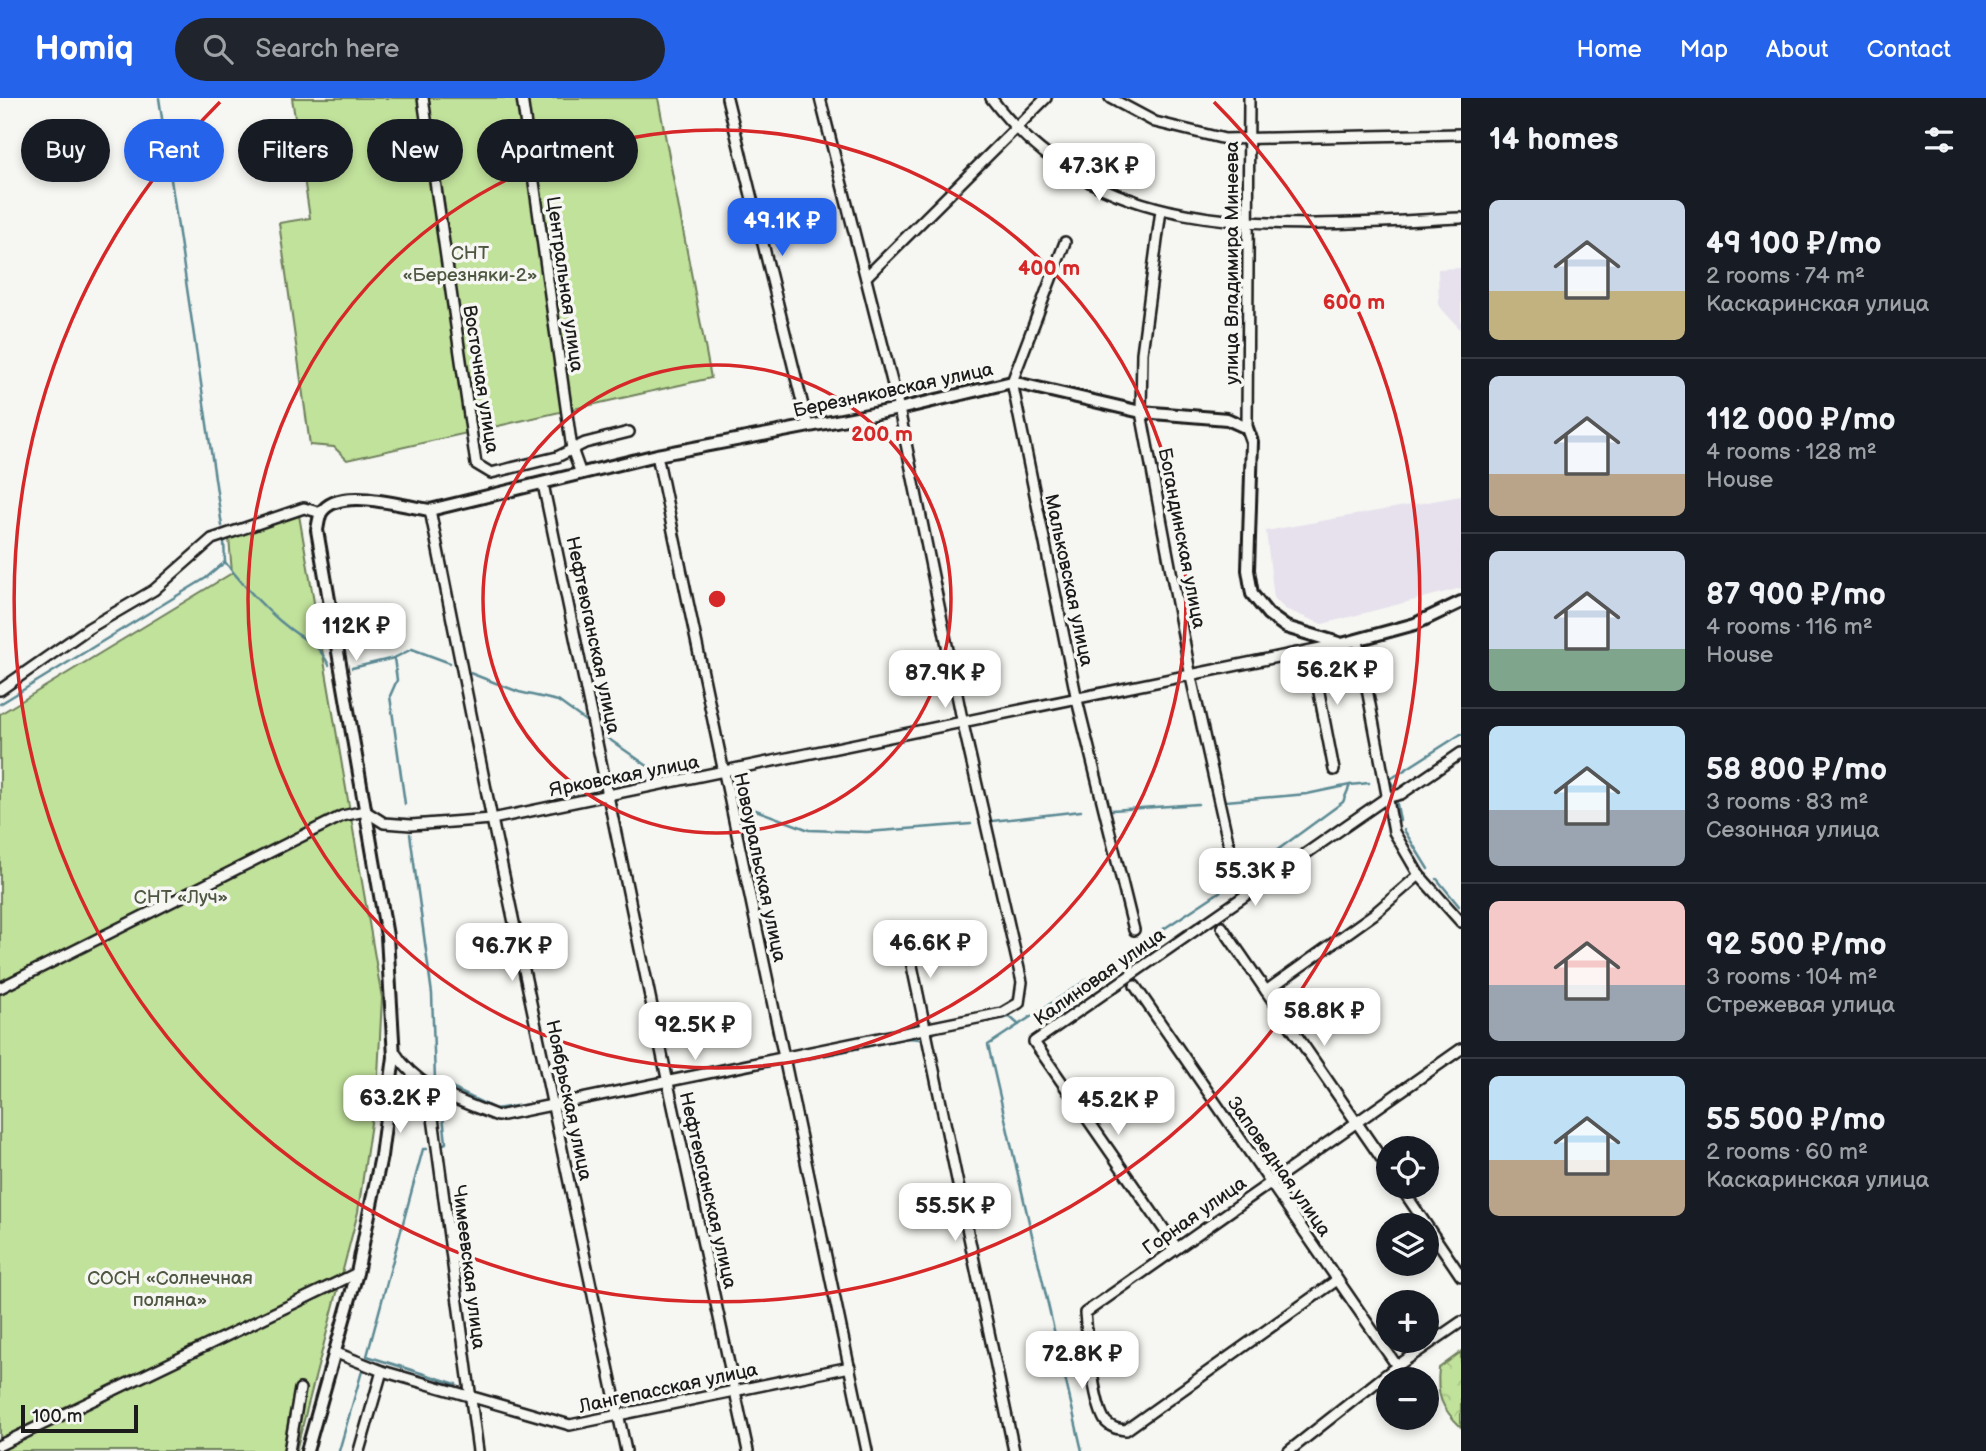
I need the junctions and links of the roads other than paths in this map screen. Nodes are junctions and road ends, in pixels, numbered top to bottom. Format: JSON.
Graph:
{"nodes":[{"id":1,"x":423,"y":98,"type":"edge"},
{"id":2,"x":522,"y":98,"type":"edge"},
{"id":3,"x":727,"y":98,"type":"edge"},
{"id":4,"x":820,"y":98,"type":"edge"},
{"id":5,"x":991,"y":98,"type":"edge"},
{"id":6,"x":1046,"y":98,"type":"edge"},
{"id":7,"x":1111,"y":98,"type":"edge"},
{"id":8,"x":1249,"y":98,"type":"edge"},
{"id":9,"x":1017,"y":127,"type":"junction"},
{"id":10,"x":1461,"y":134,"type":"edge"},
{"id":11,"x":1249,"y":140,"type":"junction"},
{"id":12,"x":1161,"y":210,"type":"junction"},
{"id":13,"x":1461,"y":218,"type":"edge"},
{"id":14,"x":1250,"y":222,"type":"junction"},
{"id":15,"x":1065,"y":242,"type":"dead end"},
{"id":16,"x":866,"y":277,"type":"junction"},
{"id":17,"x":1012,"y":382,"type":"junction"},
{"id":18,"x":899,"y":409,"type":"junction"},
{"id":19,"x":1141,"y":412,"type":"junction"},
{"id":20,"x":808,"y":426,"type":"junction"},
{"id":21,"x":1247,"y":428,"type":"junction"},
{"id":22,"x":629,"y":432,"type":"dead end"},
{"id":23,"x":572,"y":449,"type":"junction"},
{"id":24,"x":657,"y":455,"type":"junction"},
{"id":25,"x":581,"y":474,"type":"junction"},
{"id":26,"x":543,"y":484,"type":"junction"},
{"id":27,"x":430,"y":509,"type":"junction"},
{"id":28,"x":321,"y":513,"type":"junction"},
{"id":29,"x":1461,"y":602,"type":"edge"},
{"id":30,"x":1358,"y":641,"type":"junction"},
{"id":31,"x":1342,"y":644,"type":"junction"},
{"id":32,"x":1311,"y":651,"type":"junction"},
{"id":33,"x":1191,"y":677,"type":"junction"},
{"id":34,"x":0,"y":690,"type":"edge"},
{"id":35,"x":1077,"y":700,"type":"junction"},
{"id":36,"x":963,"y":724,"type":"junction"},
{"id":37,"x":1461,"y":753,"type":"edge"},
{"id":38,"x":1334,"y":770,"type":"dead end"},
{"id":39,"x":724,"y":773,"type":"junction"},
{"id":40,"x":610,"y":795,"type":"junction"},
{"id":41,"x":1386,"y":798,"type":"junction"},
{"id":42,"x":365,"y":811,"type":"junction"},
{"id":43,"x":492,"y":819,"type":"junction"},
{"id":44,"x":1234,"y":868,"type":"dead end"},
{"id":45,"x":1419,"y":875,"type":"junction"},
{"id":46,"x":1461,"y":922,"type":"edge"},
{"id":47,"x":1222,"y":927,"type":"dead end"},
{"id":48,"x":1133,"y":930,"type":"dead end"},
{"id":49,"x":906,"y":937,"type":"dead end"},
{"id":50,"x":1135,"y":986,"type":"dead end"},
{"id":51,"x":0,"y":988,"type":"edge"},
{"id":52,"x":1266,"y":991,"type":"junction"},
{"id":53,"x":925,"y":1029,"type":"junction"},
{"id":54,"x":1461,"y":1049,"type":"edge"},
{"id":55,"x":394,"y":1051,"type":"junction"},
{"id":56,"x":783,"y":1059,"type":"junction"},
{"id":57,"x":668,"y":1083,"type":"junction"},
{"id":58,"x":429,"y":1088,"type":"junction"},
{"id":59,"x":554,"y":1107,"type":"junction"},
{"id":60,"x":1357,"y":1122,"type":"junction"},
{"id":61,"x":1376,"y":1150,"type":"edge"},
{"id":62,"x":1270,"y":1183,"type":"junction"},
{"id":63,"x":1409,"y":1199,"type":"edge"},
{"id":64,"x":1177,"y":1248,"type":"junction"},
{"id":65,"x":357,"y":1273,"type":"junction"},
{"id":66,"x":1461,"y":1276,"type":"edge"},
{"id":67,"x":1337,"y":1280,"type":"junction"},
{"id":68,"x":1461,"y":1322,"type":"edge"},
{"id":69,"x":334,"y":1352,"type":"junction"},
{"id":70,"x":1396,"y":1366,"type":"junction"},
{"id":71,"x":850,"y":1367,"type":"junction"},
{"id":72,"x":382,"y":1371,"type":"junction"},
{"id":73,"x":300,"y":1389,"type":"dead end"},
{"id":74,"x":736,"y":1391,"type":"junction"},
{"id":75,"x":469,"y":1394,"type":"junction"},
{"id":76,"x":619,"y":1415,"type":"junction"},
{"id":77,"x":0,"y":1445,"type":"edge"},
{"id":78,"x":289,"y":1451,"type":"edge"},
{"id":79,"x":307,"y":1451,"type":"edge"},
{"id":80,"x":359,"y":1451,"type":"edge"},
{"id":81,"x":478,"y":1451,"type":"edge"},
{"id":82,"x":626,"y":1451,"type":"edge"},
{"id":83,"x":748,"y":1451,"type":"edge"},
{"id":84,"x":867,"y":1451,"type":"edge"},
{"id":85,"x":1014,"y":1451,"type":"edge"},
{"id":86,"x":1289,"y":1451,"type":"edge"}],
"edges":[{"from":1,"to":23,"type":"street","name":"Восточная улица"},
{"from":2,"to":23,"type":"street","name":"Центральная улица"},
{"from":3,"to":20,"type":"street"},
{"from":4,"to":16,"type":"street"},
{"from":5,"to":9,"type":"street"},
{"from":6,"to":9,"type":"street"},
{"from":7,"to":11,"type":"street"},
{"from":8,"to":11,"type":"street","name":"улица Владимира Минеева"},
{"from":9,"to":12,"type":"street"},
{"from":9,"to":16,"type":"street"},
{"from":10,"to":11,"type":"street"},
{"from":11,"to":14,"type":"street","name":"улица Владимира Минеева"},
{"from":12,"to":14,"type":"street"},
{"from":12,"to":19,"type":"street","name":"Богандинская улица"},
{"from":13,"to":14,"type":"street"},
{"from":14,"to":21,"type":"street","name":"улица Владимира Минеева"},
{"from":15,"to":17,"type":"street"},
{"from":16,"to":18,"type":"street"},
{"from":17,"to":18,"type":"street","name":"Березняковская улица"},
{"from":17,"to":19,"type":"street","name":"Березняковская улица"},
{"from":17,"to":35,"type":"street","name":"Мальковская улица"},
{"from":18,"to":20,"type":"street","name":"Березняковская улица"},
{"from":18,"to":36,"type":"street"},
{"from":19,"to":21,"type":"street","name":"Березняковская улица"},
{"from":19,"to":33,"type":"street","name":"Богандинская улица"},
{"from":20,"to":24,"type":"street","name":"Березняковская улица"},
{"from":21,"to":31,"type":"street"},
{"from":22,"to":23,"type":"street","name":"Восточная улица"},
{"from":23,"to":25,"type":"street","name":"Центральная улица"},
{"from":24,"to":25,"type":"street","name":"Березняковская улица"},
{"from":24,"to":39,"type":"street","name":"Новоуральская улица"},
{"from":25,"to":26,"type":"street","name":"Березняковская улица"},
{"from":26,"to":27,"type":"street","name":"Березняковская улица"},
{"from":26,"to":40,"type":"street","name":"Нефтеюганская улица"},
{"from":27,"to":28,"type":"street","name":"Березняковская улица"},
{"from":27,"to":43,"type":"street","name":"Ноябрьская улица"},
{"from":28,"to":34,"type":"street"},
{"from":28,"to":42,"type":"street"},
{"from":29,"to":30,"type":"street"},
{"from":30,"to":31,"type":"street"},
{"from":30,"to":41,"type":"street"},
{"from":31,"to":32,"type":"street","name":"Ярковская улица"},
{"from":32,"to":33,"type":"street","name":"Ярковская улица"},
{"from":32,"to":38,"type":"street"},
{"from":33,"to":35,"type":"street","name":"Ярковская улица"},
{"from":33,"to":44,"type":"street","name":"Богандинская улица"},
{"from":35,"to":36,"type":"street","name":"Ярковская улица"},
{"from":35,"to":48,"type":"street","name":"Мальковская улица"},
{"from":36,"to":39,"type":"street","name":"Ярковская улица"},
{"from":36,"to":53,"type":"street"},
{"from":37,"to":41,"type":"street","name":"Калиновая улица"},
{"from":39,"to":40,"type":"street","name":"Ярковская улица"},
{"from":39,"to":56,"type":"street","name":"Новоуральская улица"},
{"from":40,"to":43,"type":"street","name":"Ярковская улица"},
{"from":40,"to":57,"type":"street","name":"Нефтеюганская улица"},
{"from":41,"to":45,"type":"street"},
{"from":41,"to":64,"type":"street","name":"Калиновая улица"},
{"from":42,"to":43,"type":"street","name":"Ярковская улица"},
{"from":42,"to":51,"type":"street"},
{"from":42,"to":55,"type":"street"},
{"from":43,"to":59,"type":"street","name":"Ноябрьская улица"},
{"from":45,"to":46,"type":"street"},
{"from":45,"to":52,"type":"street"},
{"from":47,"to":52,"type":"street"},
{"from":49,"to":53,"type":"street"},
{"from":50,"to":62,"type":"street","name":"Заповедная улица"},
{"from":52,"to":60,"type":"street"},
{"from":53,"to":56,"type":"street"},
{"from":53,"to":85,"type":"street"},
{"from":54,"to":60,"type":"street","name":"Горная улица"},
{"from":55,"to":58,"type":"street"},
{"from":55,"to":65,"type":"street"},
{"from":56,"to":57,"type":"street"},
{"from":56,"to":71,"type":"street","name":"Новоуральская улица"},
{"from":57,"to":59,"type":"street"},
{"from":57,"to":74,"type":"street","name":"Нефтеюганская улица"},
{"from":58,"to":59,"type":"street"},
{"from":58,"to":75,"type":"street","name":"Чимеевская улица"},
{"from":59,"to":76,"type":"street","name":"Ноябрьская улица"},
{"from":60,"to":61,"type":"street"},
{"from":60,"to":62,"type":"street","name":"Горная улица"},
{"from":62,"to":64,"type":"street","name":"Горная улица"},
{"from":62,"to":67,"type":"street","name":"Заповедная улица"},
{"from":63,"to":66,"type":"street"},
{"from":64,"to":67,"type":"street","name":"Горная улица"},
{"from":65,"to":69,"type":"street"},
{"from":65,"to":77,"type":"street"},
{"from":67,"to":70,"type":"street","name":"Заповедная улица"},
{"from":68,"to":70,"type":"street"},
{"from":69,"to":72,"type":"street","name":"Лангепасская улица"},
{"from":69,"to":79,"type":"street"},
{"from":70,"to":86,"type":"street"},
{"from":71,"to":74,"type":"street","name":"Лангепасская улица"},
{"from":71,"to":84,"type":"street","name":"Новоуральская улица"},
{"from":72,"to":75,"type":"street","name":"Лангепасская улица"},
{"from":72,"to":80,"type":"street"},
{"from":73,"to":78,"type":"street"},
{"from":74,"to":76,"type":"street","name":"Лангепасская улица"},
{"from":74,"to":83,"type":"street","name":"Нефтеюганская улица"},
{"from":75,"to":76,"type":"street","name":"Лангепасская улица"},
{"from":75,"to":81,"type":"street","name":"Чимеевская улица"},
{"from":76,"to":82,"type":"street","name":"Ноябрьская улица"}]}
